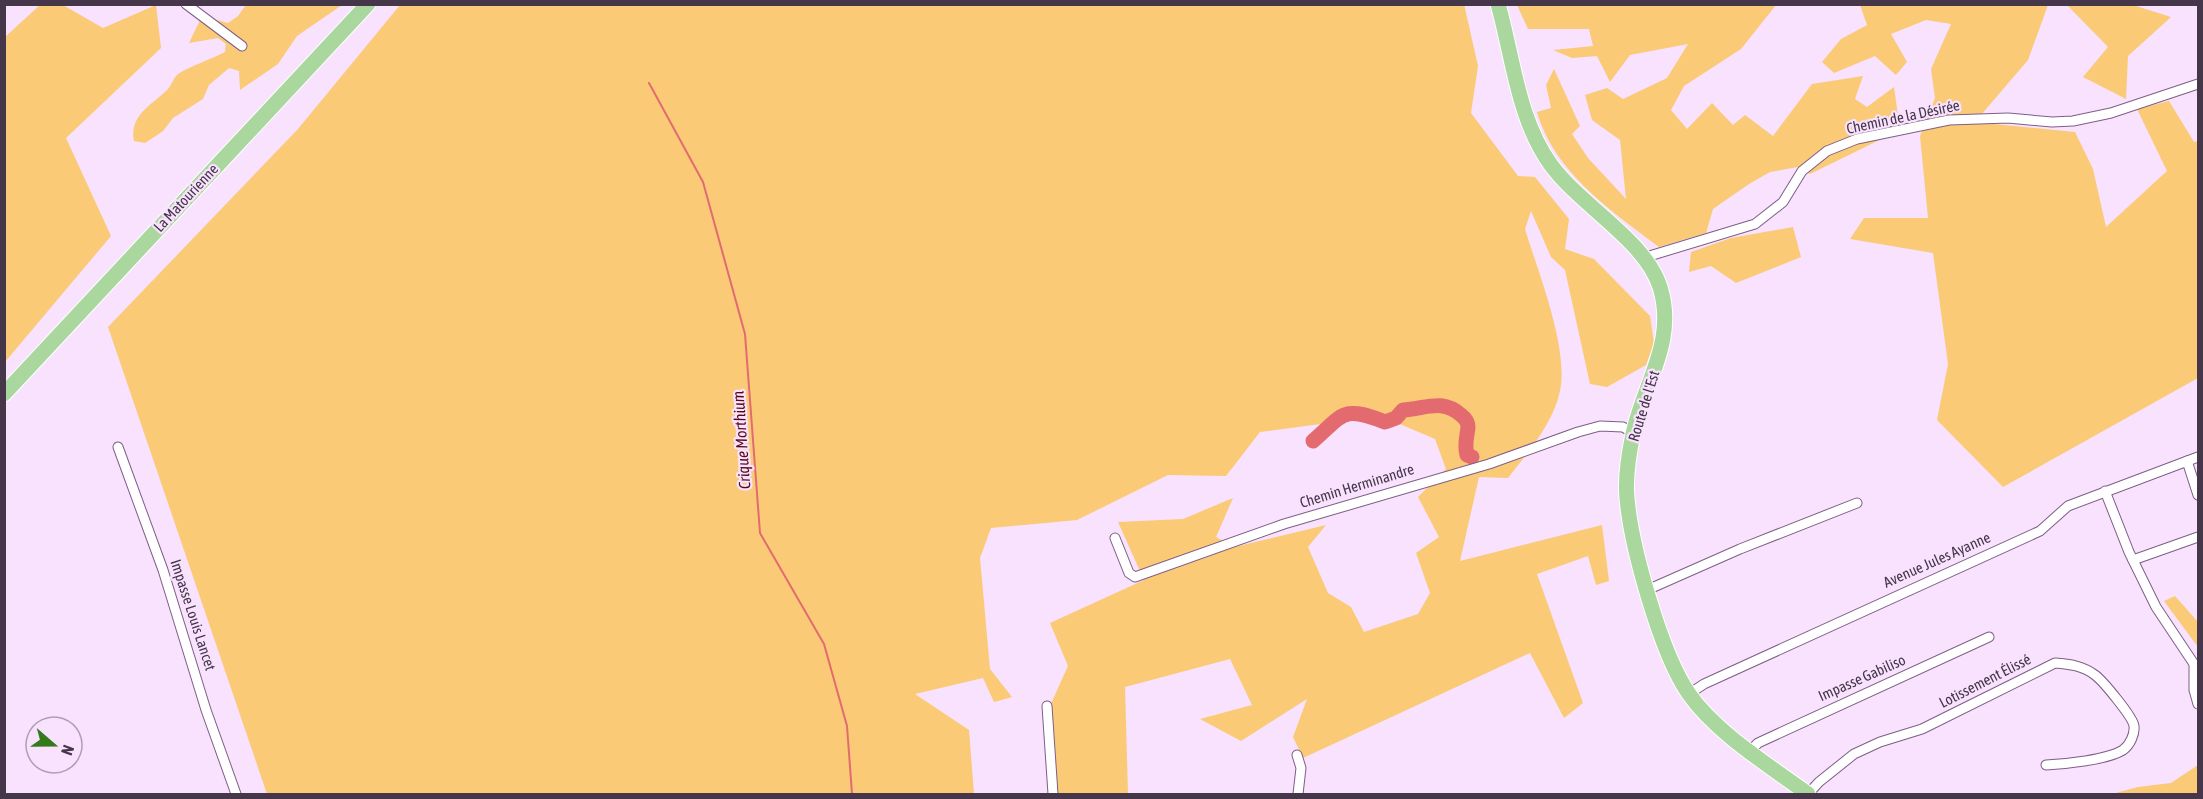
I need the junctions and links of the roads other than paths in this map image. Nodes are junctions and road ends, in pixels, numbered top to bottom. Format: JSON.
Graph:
{"nodes":[{"id":1,"x":186,"y":4,"type":"edge"},
{"id":2,"x":368,"y":4,"type":"edge"},
{"id":3,"x":1498,"y":4,"type":"edge"},
{"id":4,"x":242,"y":46,"type":"dead end"},
{"id":5,"x":2199,"y":84,"type":"edge"},
{"id":6,"x":1646,"y":257,"type":"junction"},
{"id":7,"x":4,"y":394,"type":"edge"},
{"id":8,"x":1633,"y":433,"type":"junction"},
{"id":9,"x":118,"y":447,"type":"dead end"},
{"id":10,"x":2199,"y":457,"type":"edge"},
{"id":11,"x":2187,"y":461,"type":"junction"},
{"id":12,"x":2105,"y":491,"type":"junction"},
{"id":13,"x":2199,"y":495,"type":"edge"},
{"id":14,"x":1857,"y":503,"type":"dead end"},
{"id":15,"x":2199,"y":537,"type":"edge"},
{"id":16,"x":1115,"y":538,"type":"dead end"},
{"id":17,"x":2133,"y":560,"type":"junction"},
{"id":18,"x":1647,"y":590,"type":"junction"},
{"id":19,"x":1989,"y":637,"type":"dead end"},
{"id":20,"x":1689,"y":694,"type":"junction"},
{"id":21,"x":2199,"y":704,"type":"edge"},
{"id":22,"x":1047,"y":706,"type":"dead end"},
{"id":23,"x":1750,"y":751,"type":"junction"},
{"id":24,"x":1297,"y":755,"type":"dead end"},
{"id":25,"x":2046,"y":765,"type":"dead end"},
{"id":26,"x":1808,"y":794,"type":"edge"},
{"id":27,"x":236,"y":795,"type":"edge"},
{"id":28,"x":1053,"y":795,"type":"edge"},
{"id":29,"x":1298,"y":795,"type":"edge"}],
"edges":[{"from":1,"to":4,"type":"street"},
{"from":2,"to":7,"type":"main road","name":"La Matourienne"},
{"from":3,"to":6,"type":"main road","name":"Route de l'Est"},
{"from":5,"to":6,"type":"street","name":"Chemin de la Désirée"},
{"from":6,"to":8,"type":"main road","name":"Route de l'Est"},
{"from":8,"to":16,"type":"street","name":"Chemin Herminandre"},
{"from":8,"to":18,"type":"main road","name":"Route de l'Est"},
{"from":9,"to":27,"type":"street","name":"Impasse Louis Lancet"},
{"from":10,"to":11,"type":"street","name":"Avenue Jules Ayanne"},
{"from":11,"to":12,"type":"street","name":"Avenue Jules Ayanne"},
{"from":11,"to":13,"type":"street"},
{"from":12,"to":17,"type":"street"},
{"from":12,"to":20,"type":"street","name":"Avenue Jules Ayanne"},
{"from":14,"to":18,"type":"street"},
{"from":15,"to":17,"type":"street"},
{"from":17,"to":21,"type":"street"},
{"from":18,"to":20,"type":"main road","name":"Route de l'Est"},
{"from":19,"to":23,"type":"street","name":"Impasse Gabiliso"},
{"from":20,"to":23,"type":"main road","name":"Route de l'Est"},
{"from":22,"to":28,"type":"street"},
{"from":23,"to":26,"type":"main road","name":"Route de l'Est"},
{"from":24,"to":29,"type":"street"},
{"from":25,"to":26,"type":"street","name":"Lotissement Élissé"}]}
